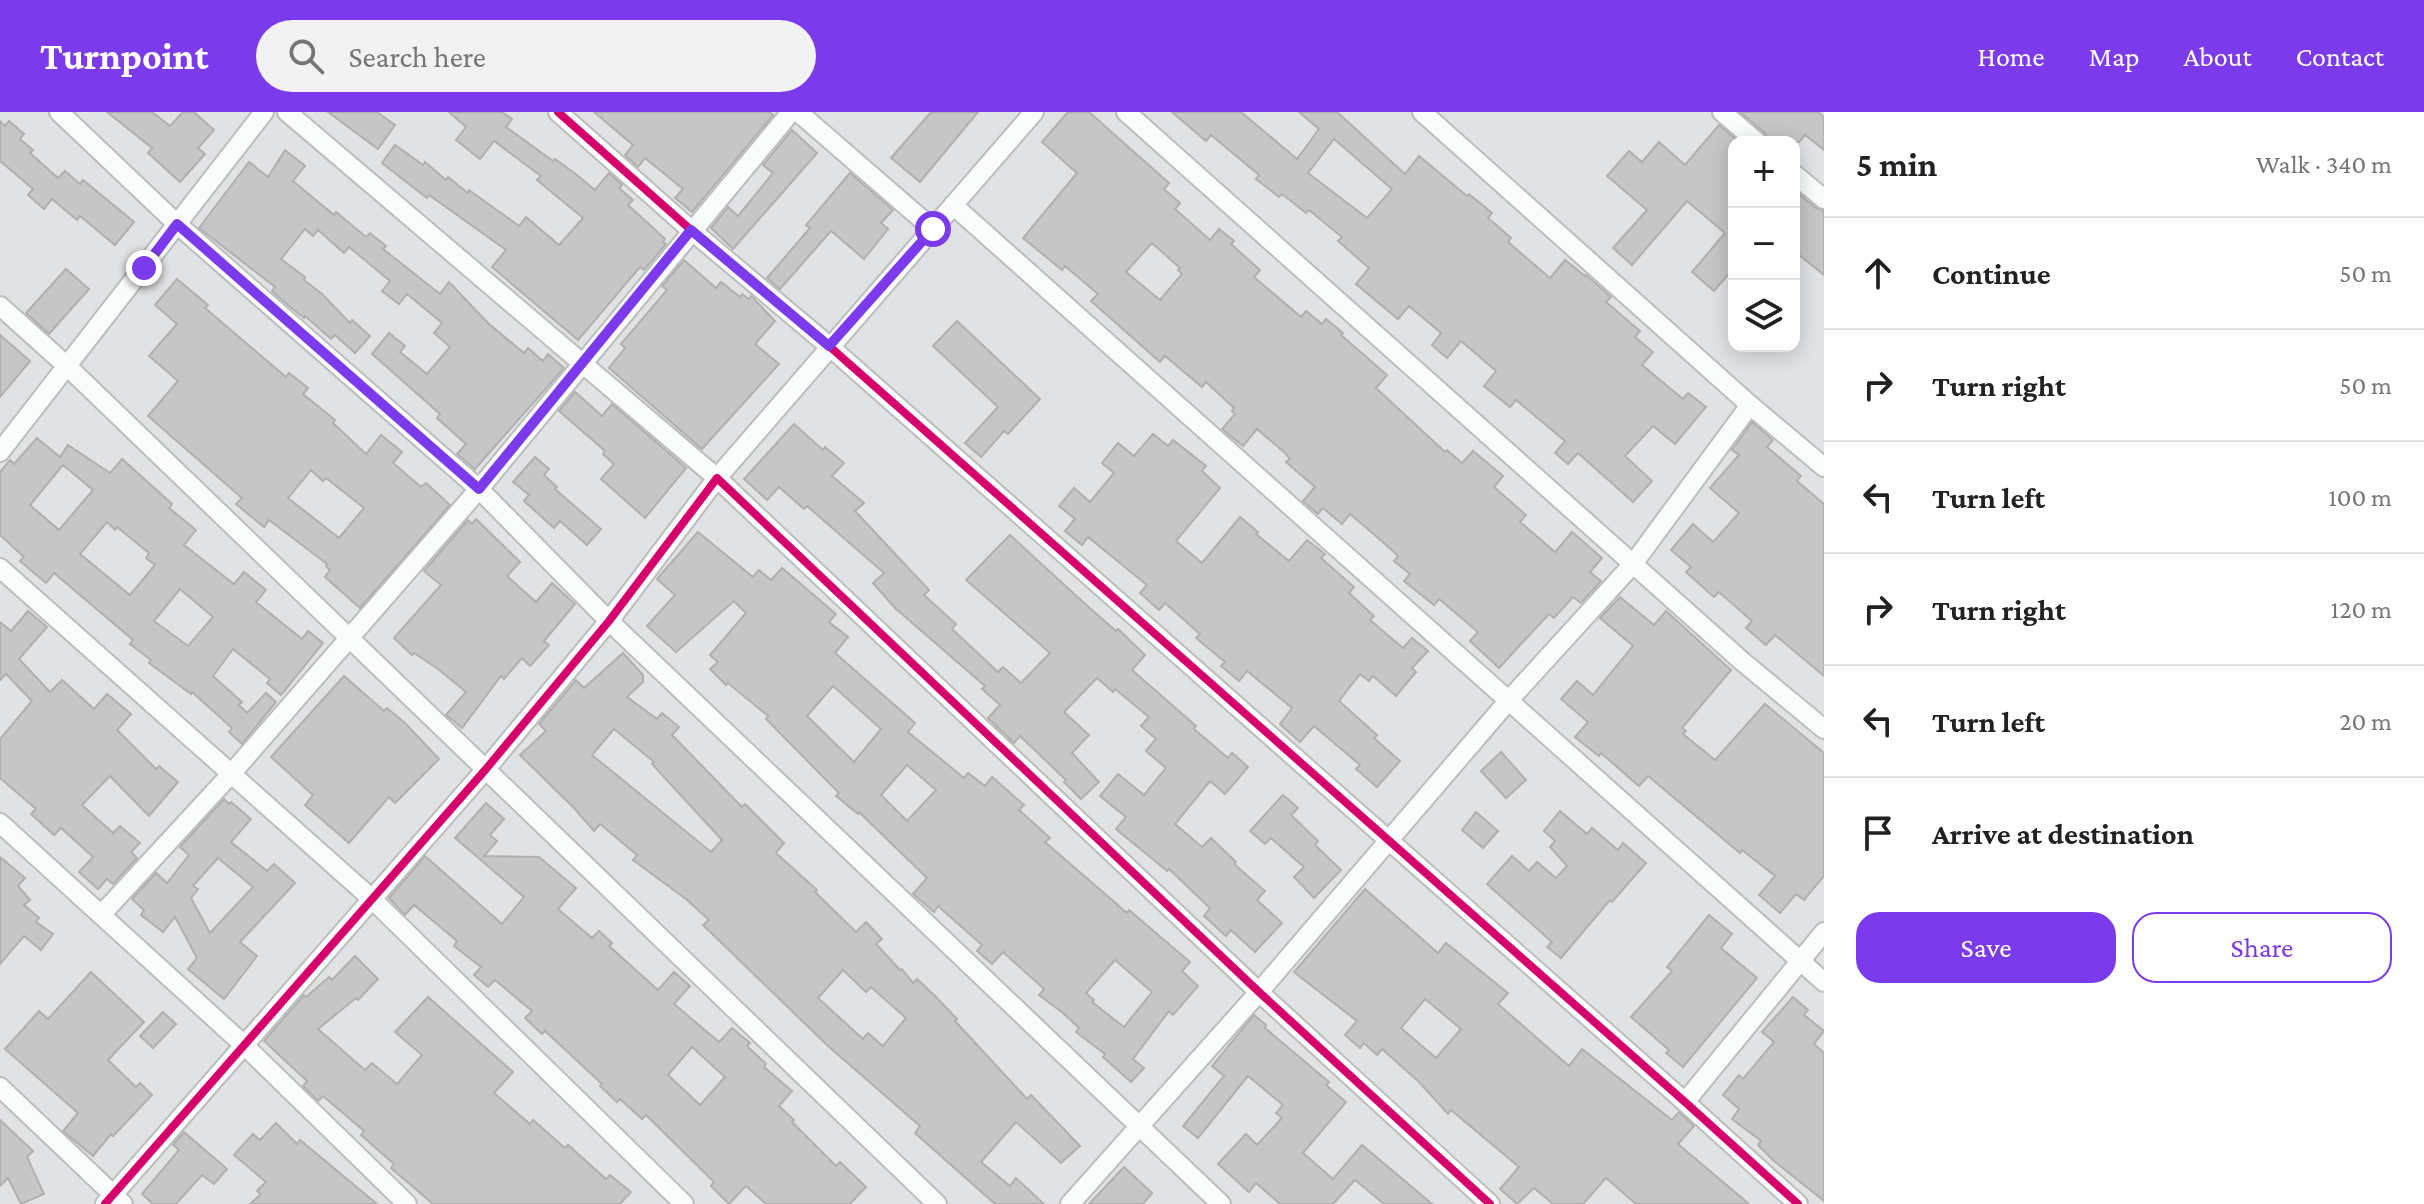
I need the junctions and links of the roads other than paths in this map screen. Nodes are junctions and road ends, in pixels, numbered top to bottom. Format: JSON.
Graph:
{"nodes":[{"id":1,"x":59,"y":112,"type":"edge"},
{"id":2,"x":264,"y":112,"type":"edge"},
{"id":3,"x":287,"y":112,"type":"edge"},
{"id":4,"x":558,"y":112,"type":"edge"},
{"id":5,"x":791,"y":112,"type":"edge"},
{"id":6,"x":798,"y":112,"type":"edge"},
{"id":7,"x":1034,"y":112,"type":"edge"},
{"id":8,"x":1126,"y":112,"type":"edge"},
{"id":9,"x":1422,"y":112,"type":"edge"},
{"id":10,"x":1722,"y":112,"type":"edge"},
{"id":11,"x":1750,"y":136,"type":"edge"},
{"id":12,"x":1800,"y":179,"type":"edge"},
{"id":13,"x":1824,"y":199,"type":"edge"},
{"id":14,"x":953,"y":205,"type":"junction"},
{"id":15,"x":177,"y":224,"type":"junction"},
{"id":16,"x":933,"y":229,"type":"junction"},
{"id":17,"x":691,"y":230,"type":"junction"},
{"id":18,"x":0,"y":306,"type":"edge"},
{"id":19,"x":829,"y":346,"type":"junction"},
{"id":20,"x":582,"y":362,"type":"junction"},
{"id":21,"x":68,"y":367,"type":"junction"},
{"id":22,"x":1750,"y":405,"type":"junction"},
{"id":23,"x":0,"y":452,"type":"edge"},
{"id":24,"x":1824,"y":467,"type":"edge"},
{"id":25,"x":717,"y":478,"type":"junction"},
{"id":26,"x":479,"y":489,"type":"junction"},
{"id":27,"x":1633,"y":564,"type":"junction"},
{"id":28,"x":0,"y":568,"type":"edge"},
{"id":29,"x":609,"y":621,"type":"junction"},
{"id":30,"x":349,"y":637,"type":"junction"},
{"id":31,"x":1509,"y":700,"type":"junction"},
{"id":32,"x":1824,"y":729,"type":"edge"},
{"id":33,"x":486,"y":769,"type":"junction"},
{"id":34,"x":231,"y":774,"type":"junction"},
{"id":35,"x":0,"y":823,"type":"edge"},
{"id":36,"x":1388,"y":840,"type":"junction"},
{"id":37,"x":372,"y":899,"type":"junction"},
{"id":38,"x":101,"y":915,"type":"junction"},
{"id":39,"x":1824,"y":932,"type":"edge"},
{"id":40,"x":1800,"y":962,"type":"junction"},
{"id":41,"x":1824,"y":982,"type":"edge"},
{"id":42,"x":1259,"y":992,"type":"junction"},
{"id":43,"x":244,"y":1045,"type":"junction"},
{"id":44,"x":0,"y":1087,"type":"edge"},
{"id":45,"x":1685,"y":1102,"type":"junction"},
{"id":46,"x":1139,"y":1128,"type":"junction"},
{"id":47,"x":114,"y":1201,"type":"edge"},
{"id":48,"x":407,"y":1204,"type":"edge"},
{"id":49,"x":684,"y":1204,"type":"edge"},
{"id":50,"x":937,"y":1204,"type":"edge"},
{"id":51,"x":1070,"y":1204,"type":"edge"},
{"id":52,"x":1221,"y":1204,"type":"edge"},
{"id":53,"x":1490,"y":1204,"type":"edge"},
{"id":54,"x":1798,"y":1204,"type":"edge"}],
"edges":[{"from":1,"to":15,"type":"street"},
{"from":2,"to":15,"type":"street"},
{"from":3,"to":20,"type":"street"},
{"from":4,"to":17,"type":"street"},
{"from":5,"to":17,"type":"street"},
{"from":6,"to":16,"type":"street"},
{"from":7,"to":14,"type":"street"},
{"from":8,"to":27,"type":"street"},
{"from":9,"to":22,"type":"street"},
{"from":10,"to":11,"type":"street"},
{"from":12,"to":13,"type":"street"},
{"from":14,"to":16,"type":"street"},
{"from":14,"to":31,"type":"street"},
{"from":15,"to":21,"type":"street"},
{"from":15,"to":26,"type":"street"},
{"from":16,"to":19,"type":"street"},
{"from":17,"to":19,"type":"street"},
{"from":17,"to":20,"type":"street"},
{"from":18,"to":21,"type":"street"},
{"from":19,"to":25,"type":"street"},
{"from":19,"to":36,"type":"street"},
{"from":20,"to":25,"type":"street"},
{"from":20,"to":26,"type":"street"},
{"from":21,"to":23,"type":"street"},
{"from":21,"to":30,"type":"street"},
{"from":22,"to":24,"type":"street"},
{"from":22,"to":27,"type":"street"},
{"from":25,"to":29,"type":"street"},
{"from":25,"to":42,"type":"street"},
{"from":26,"to":29,"type":"street"},
{"from":26,"to":30,"type":"street"},
{"from":27,"to":31,"type":"street"},
{"from":27,"to":32,"type":"street"},
{"from":28,"to":34,"type":"street"},
{"from":29,"to":33,"type":"street"},
{"from":29,"to":46,"type":"street"},
{"from":30,"to":33,"type":"street"},
{"from":30,"to":34,"type":"street"},
{"from":31,"to":36,"type":"street"},
{"from":31,"to":40,"type":"street"},
{"from":33,"to":37,"type":"street"},
{"from":33,"to":50,"type":"street"},
{"from":34,"to":37,"type":"street"},
{"from":34,"to":38,"type":"street"},
{"from":35,"to":38,"type":"street"},
{"from":36,"to":42,"type":"street"},
{"from":36,"to":45,"type":"street"},
{"from":37,"to":43,"type":"street"},
{"from":37,"to":49,"type":"street"},
{"from":38,"to":43,"type":"street"},
{"from":39,"to":40,"type":"street"},
{"from":40,"to":41,"type":"street"},
{"from":40,"to":45,"type":"street"},
{"from":42,"to":46,"type":"street"},
{"from":42,"to":53,"type":"street"},
{"from":43,"to":47,"type":"street"},
{"from":43,"to":48,"type":"street"},
{"from":44,"to":47,"type":"street"},
{"from":45,"to":54,"type":"street"},
{"from":46,"to":51,"type":"street"},
{"from":46,"to":52,"type":"street"}]}
